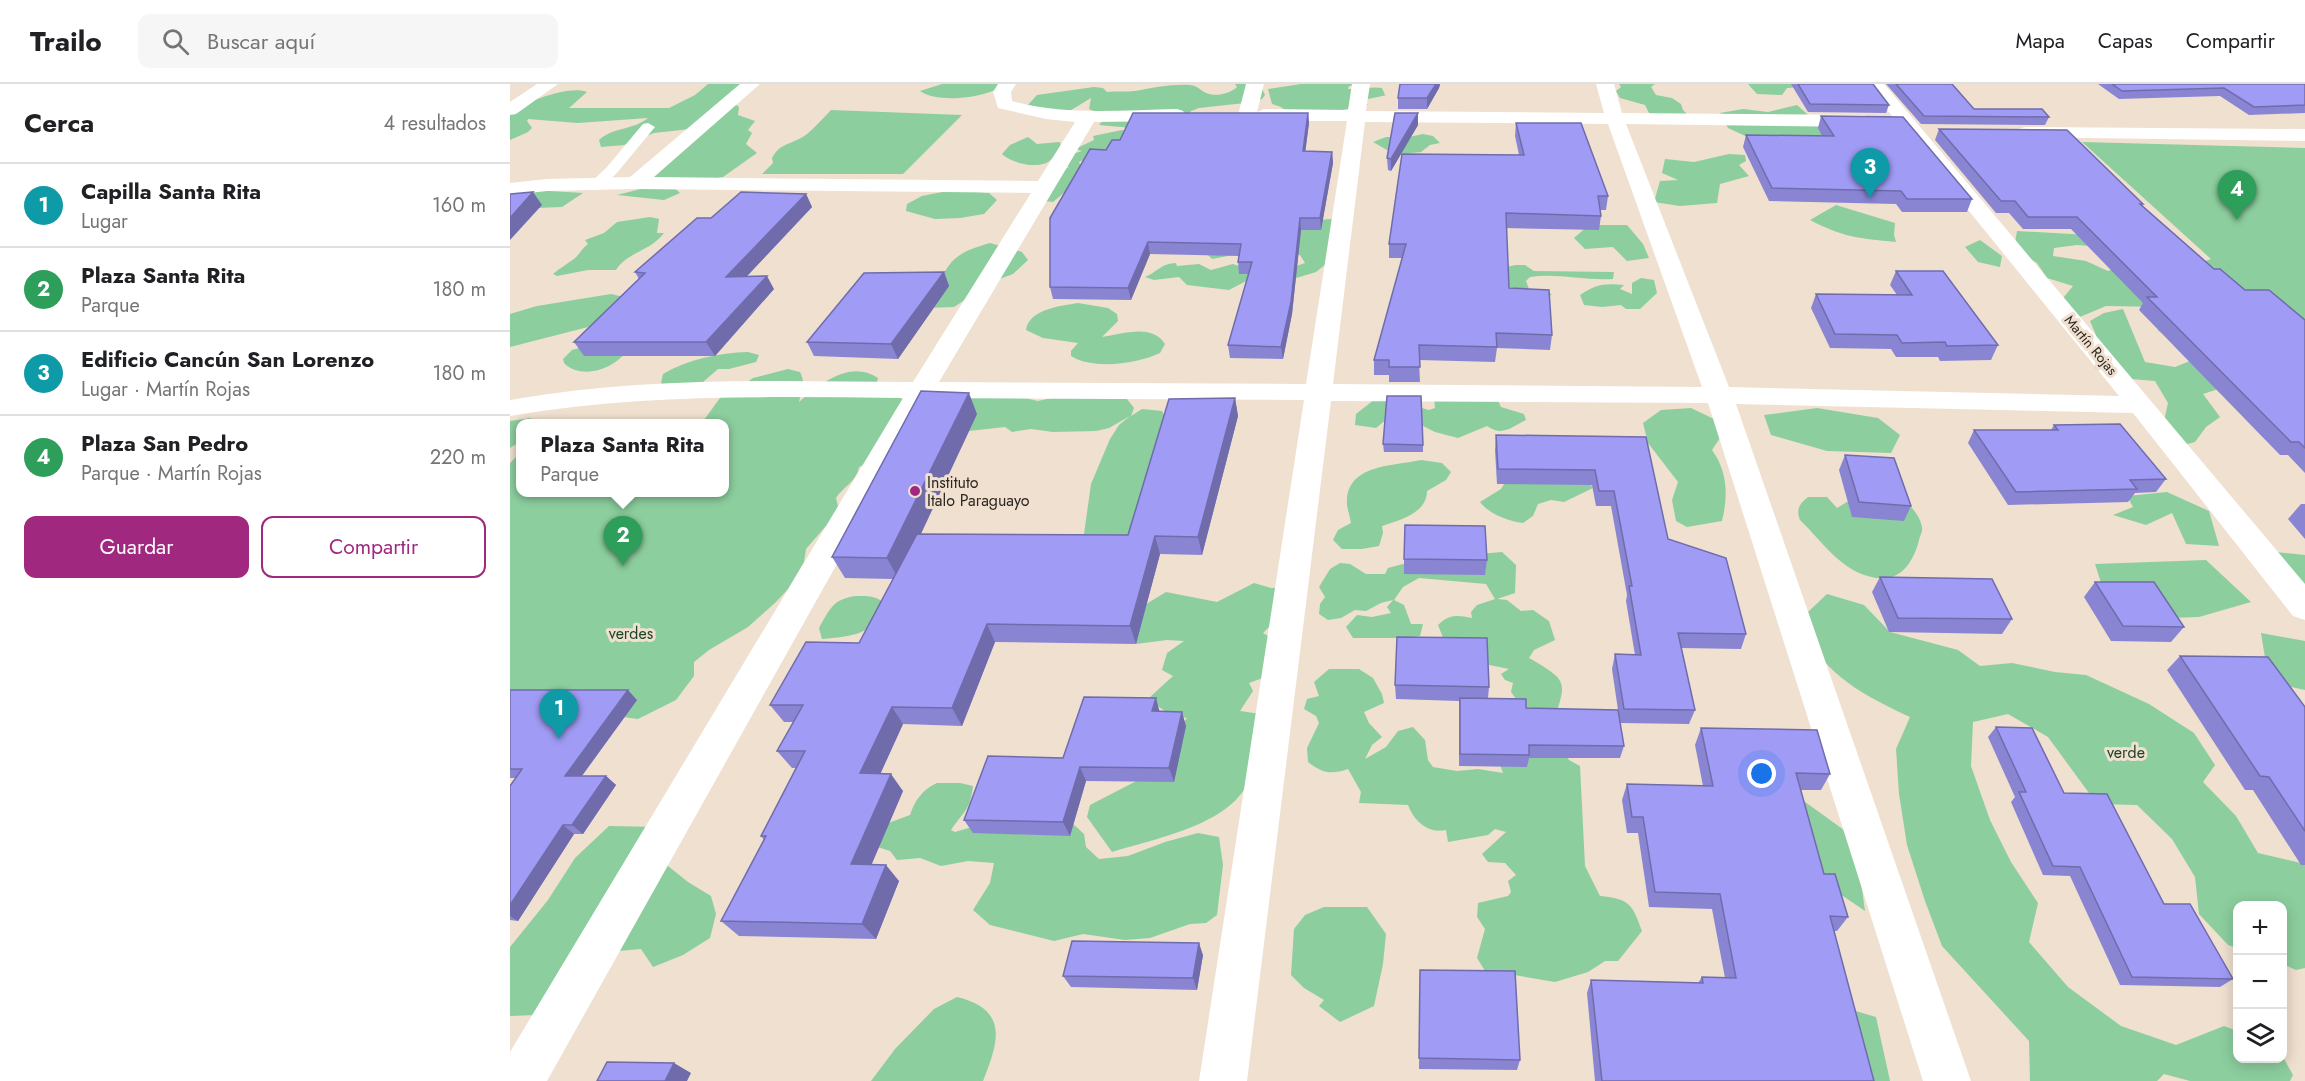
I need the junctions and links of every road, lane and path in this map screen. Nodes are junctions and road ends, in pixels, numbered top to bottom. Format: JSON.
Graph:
{"nodes":[{"id":1,"x":549,"y":84,"type":"edge"},
{"id":2,"x":751,"y":84,"type":"edge"},
{"id":3,"x":1007,"y":84,"type":"edge"},
{"id":4,"x":1255,"y":84,"type":"edge"},
{"id":5,"x":1605,"y":84,"type":"edge"},
{"id":6,"x":1875,"y":84,"type":"edge"},
{"id":7,"x":1358,"y":100,"type":"edge"},
{"id":8,"x":510,"y":110,"type":"edge"},
{"id":9,"x":1190,"y":115,"type":"edge"},
{"id":10,"x":1224,"y":115,"type":"edge"},
{"id":11,"x":1247,"y":115,"type":"junction"},
{"id":12,"x":1088,"y":116,"type":"junction"},
{"id":13,"x":1615,"y":119,"type":"junction"},
{"id":14,"x":648,"y":127,"type":"dead end"},
{"id":15,"x":1918,"y":128,"type":"junction"},
{"id":16,"x":2008,"y":132,"type":"edge"},
{"id":17,"x":2305,"y":135,"type":"edge"},
{"id":18,"x":635,"y":183,"type":"junction"},
{"id":19,"x":596,"y":184,"type":"junction"},
{"id":20,"x":1045,"y":187,"type":"junction"},
{"id":21,"x":510,"y":189,"type":"edge"},
{"id":22,"x":921,"y":390,"type":"junction"},
{"id":23,"x":1318,"y":391,"type":"junction"},
{"id":24,"x":1719,"y":395,"type":"junction"},
{"id":25,"x":2141,"y":405,"type":"junction"},
{"id":26,"x":510,"y":408,"type":"edge"},
{"id":27,"x":2305,"y":608,"type":"edge"},
{"id":28,"x":520,"y":1081,"type":"edge"},
{"id":29,"x":1223,"y":1081,"type":"edge"},
{"id":30,"x":1947,"y":1081,"type":"edge"}],
"edges":[{"from":1,"to":8,"type":"street"},
{"from":2,"to":18,"type":"street"},
{"from":3,"to":12,"type":"street"},
{"from":4,"to":11,"type":"street"},
{"from":5,"to":13,"type":"street"},
{"from":6,"to":15,"type":"street","name":"Martín Rojas"},
{"from":7,"to":11,"type":"street"},
{"from":7,"to":13,"type":"street"},
{"from":7,"to":23,"type":"street"},
{"from":9,"to":12,"type":"street"},
{"from":10,"to":11,"type":"street"},
{"from":12,"to":20,"type":"street"},
{"from":13,"to":15,"type":"street"},
{"from":13,"to":24,"type":"street"},
{"from":14,"to":19,"type":"lane"},
{"from":15,"to":25,"type":"street","name":"Martín Rojas"},
{"from":16,"to":17,"type":"street"},
{"from":18,"to":19,"type":"street"},
{"from":18,"to":20,"type":"street"},
{"from":19,"to":21,"type":"street"},
{"from":20,"to":22,"type":"street"},
{"from":22,"to":23,"type":"street"},
{"from":22,"to":26,"type":"street"},
{"from":22,"to":28,"type":"street"},
{"from":23,"to":24,"type":"street"},
{"from":23,"to":29,"type":"street"},
{"from":24,"to":25,"type":"street"},
{"from":24,"to":30,"type":"street"},
{"from":25,"to":27,"type":"street","name":"Martín Rojas"}]}
